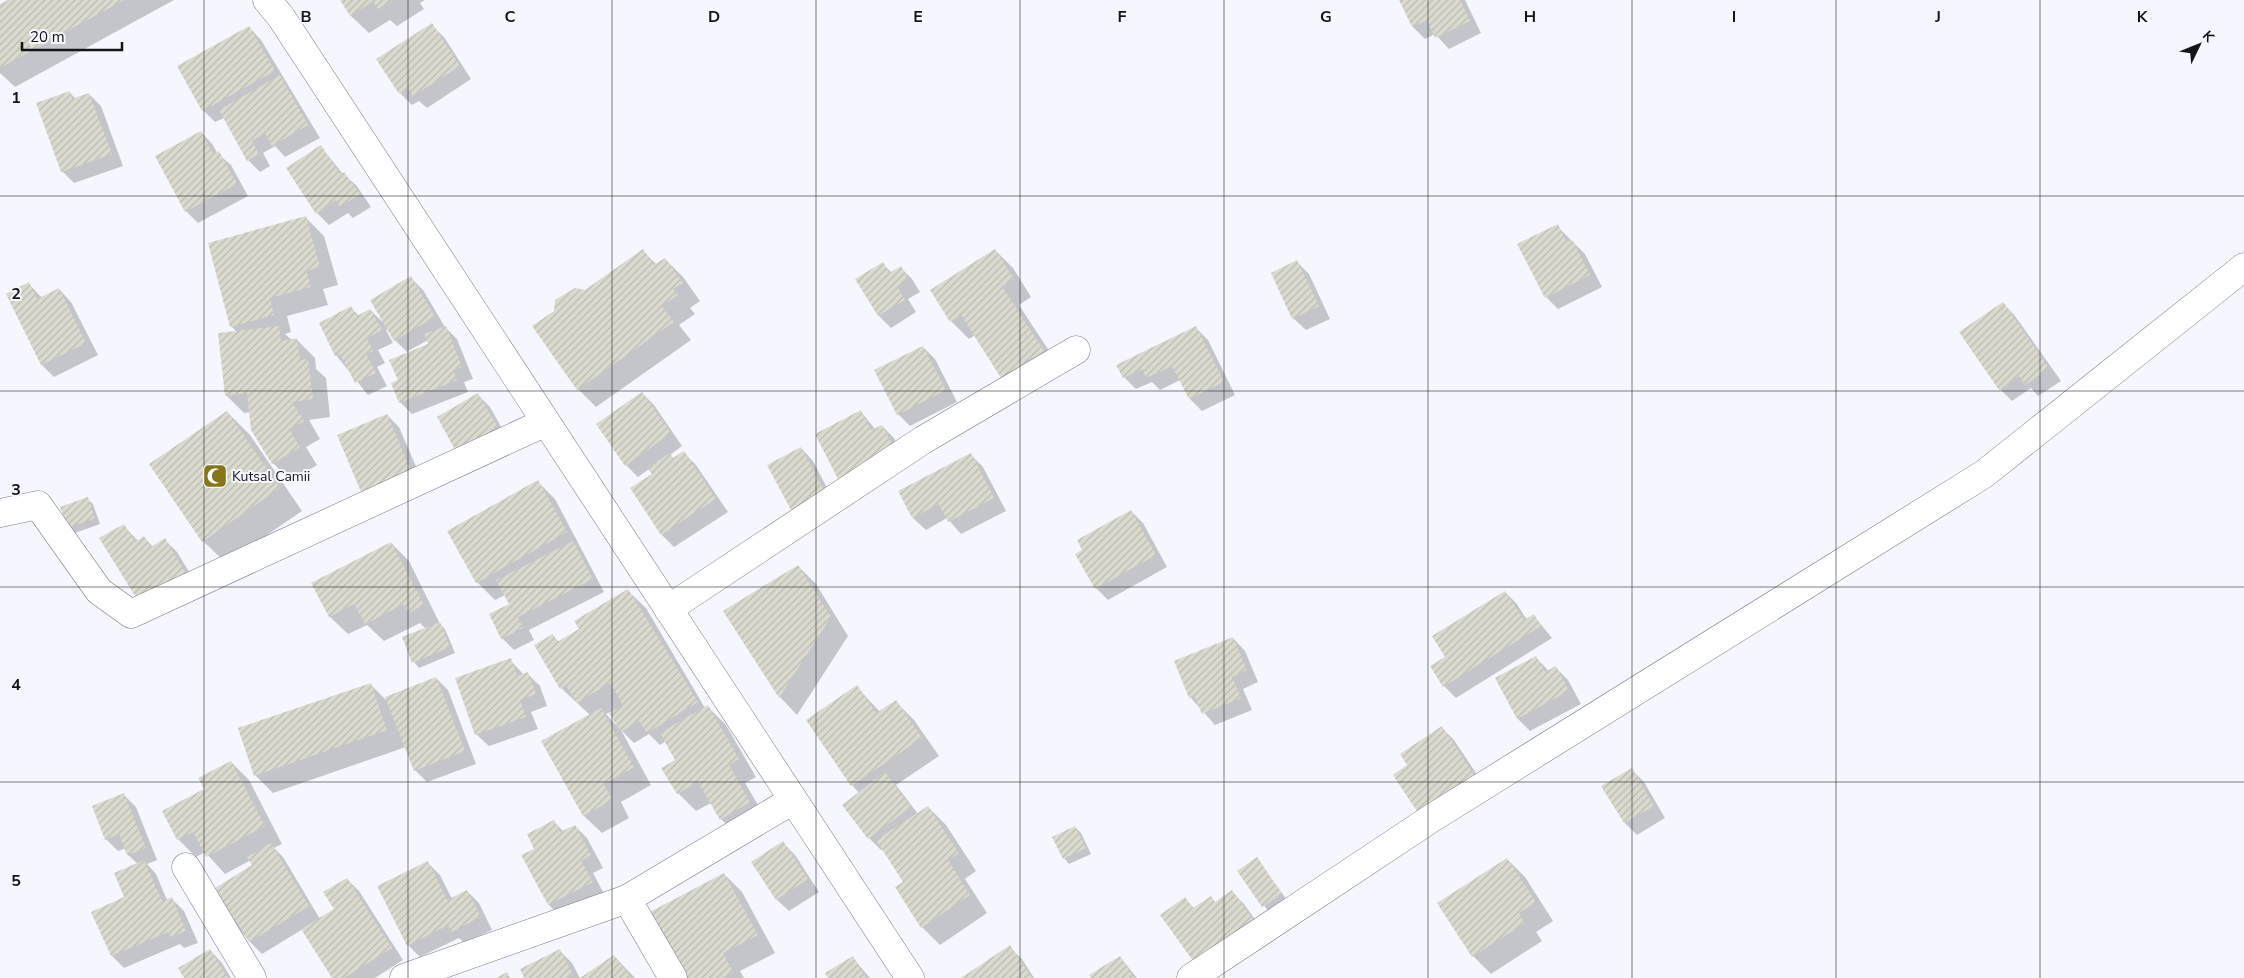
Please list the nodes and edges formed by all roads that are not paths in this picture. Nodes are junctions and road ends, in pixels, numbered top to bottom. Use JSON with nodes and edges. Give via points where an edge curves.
{"nodes":[{"id":1,"x":267,"y":0,"type":"edge"},
{"id":2,"x":2244,"y":267,"type":"edge"},
{"id":3,"x":1076,"y":350,"type":"dead end"},
{"id":4,"x":546,"y":422,"type":"junction"},
{"id":5,"x":0,"y":513,"type":"edge"},
{"id":6,"x":668,"y":609,"type":"junction"},
{"id":7,"x":793,"y":800,"type":"junction"},
{"id":8,"x":186,"y":868,"type":"dead end"},
{"id":9,"x":626,"y":900,"type":"junction"},
{"id":10,"x":252,"y":978,"type":"edge"},
{"id":11,"x":404,"y":978,"type":"edge"},
{"id":12,"x":673,"y":978,"type":"edge"},
{"id":13,"x":910,"y":978,"type":"edge"},
{"id":14,"x":1191,"y":978,"type":"edge"}],
"edges":[{"from":1,"to":4,"type":"street"},
{"from":2,"to":14,"type":"street","via":[[1984,474],[1432,818]]},
{"from":3,"to":6,"type":"street","via":[[923,440]]},
{"from":4,"to":5,"type":"street","via":[[131,614],[99,591],[38,505]]},
{"from":4,"to":6,"type":"street"},
{"from":6,"to":7,"type":"street"},
{"from":7,"to":9,"type":"street"},
{"from":7,"to":13,"type":"street"},
{"from":8,"to":10,"type":"street"},
{"from":9,"to":11,"type":"street"},
{"from":9,"to":12,"type":"street"}]}
